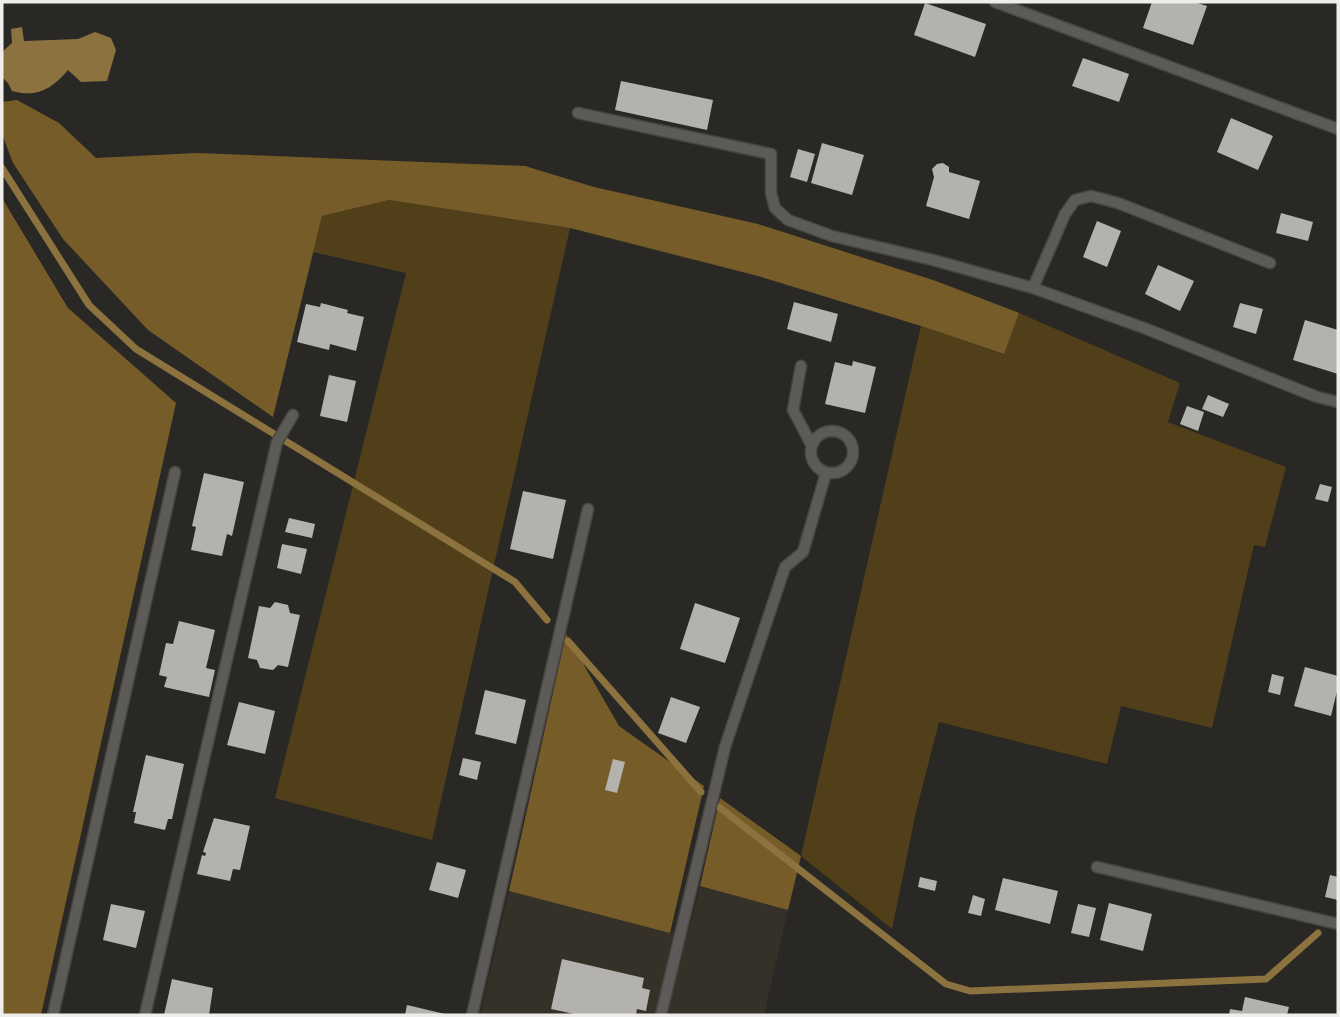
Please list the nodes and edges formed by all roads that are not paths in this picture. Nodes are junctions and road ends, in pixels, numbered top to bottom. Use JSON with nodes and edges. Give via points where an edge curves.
{"nodes":[{"id":1,"x":995,"y":2,"type":"edge"},
{"id":2,"x":578,"y":113,"type":"dead end"},
{"id":3,"x":1338,"y":128,"type":"edge"},
{"id":4,"x":1270,"y":263,"type":"dead end"},
{"id":5,"x":1033,"y":288,"type":"junction"},
{"id":6,"x":802,"y":366,"type":"dead end"},
{"id":7,"x":1338,"y":402,"type":"edge"},
{"id":8,"x":293,"y":415,"type":"dead end"},
{"id":9,"x":812,"y":446,"type":"junction"},
{"id":10,"x":175,"y":472,"type":"dead end"},
{"id":11,"x":826,"y":473,"type":"junction"},
{"id":12,"x":588,"y":509,"type":"dead end"},
{"id":13,"x":1097,"y":867,"type":"dead end"},
{"id":14,"x":1338,"y":924,"type":"edge"},
{"id":15,"x":53,"y":1015,"type":"edge"},
{"id":16,"x":145,"y":1015,"type":"edge"},
{"id":17,"x":471,"y":1015,"type":"edge"},
{"id":18,"x":661,"y":1015,"type":"edge"}],
"edges":[{"from":1,"to":3,"type":"lane"},
{"from":2,"to":5,"type":"lane","via":[[771,154],[771,193],[775,208],[788,220],[832,236]]},
{"from":4,"to":5,"type":"lane","via":[[1091,196],[1075,200],[1065,214]]},
{"from":5,"to":7,"type":"lane"},
{"from":6,"to":9,"type":"lane","via":[[793,410]]},
{"from":8,"to":16,"type":"lane","via":[[277,442]]},
{"from":9,"to":11,"type":"lane","via":[[814,463]]},
{"from":9,"to":11,"type":"lane","via":[[830,431],[851,442],[849,465],[843,471]]},
{"from":10,"to":15,"type":"lane"},
{"from":11,"to":18,"type":"lane","via":[[803,552],[785,567],[725,747]]},
{"from":12,"to":17,"type":"lane"},
{"from":13,"to":14,"type":"lane"}]}
